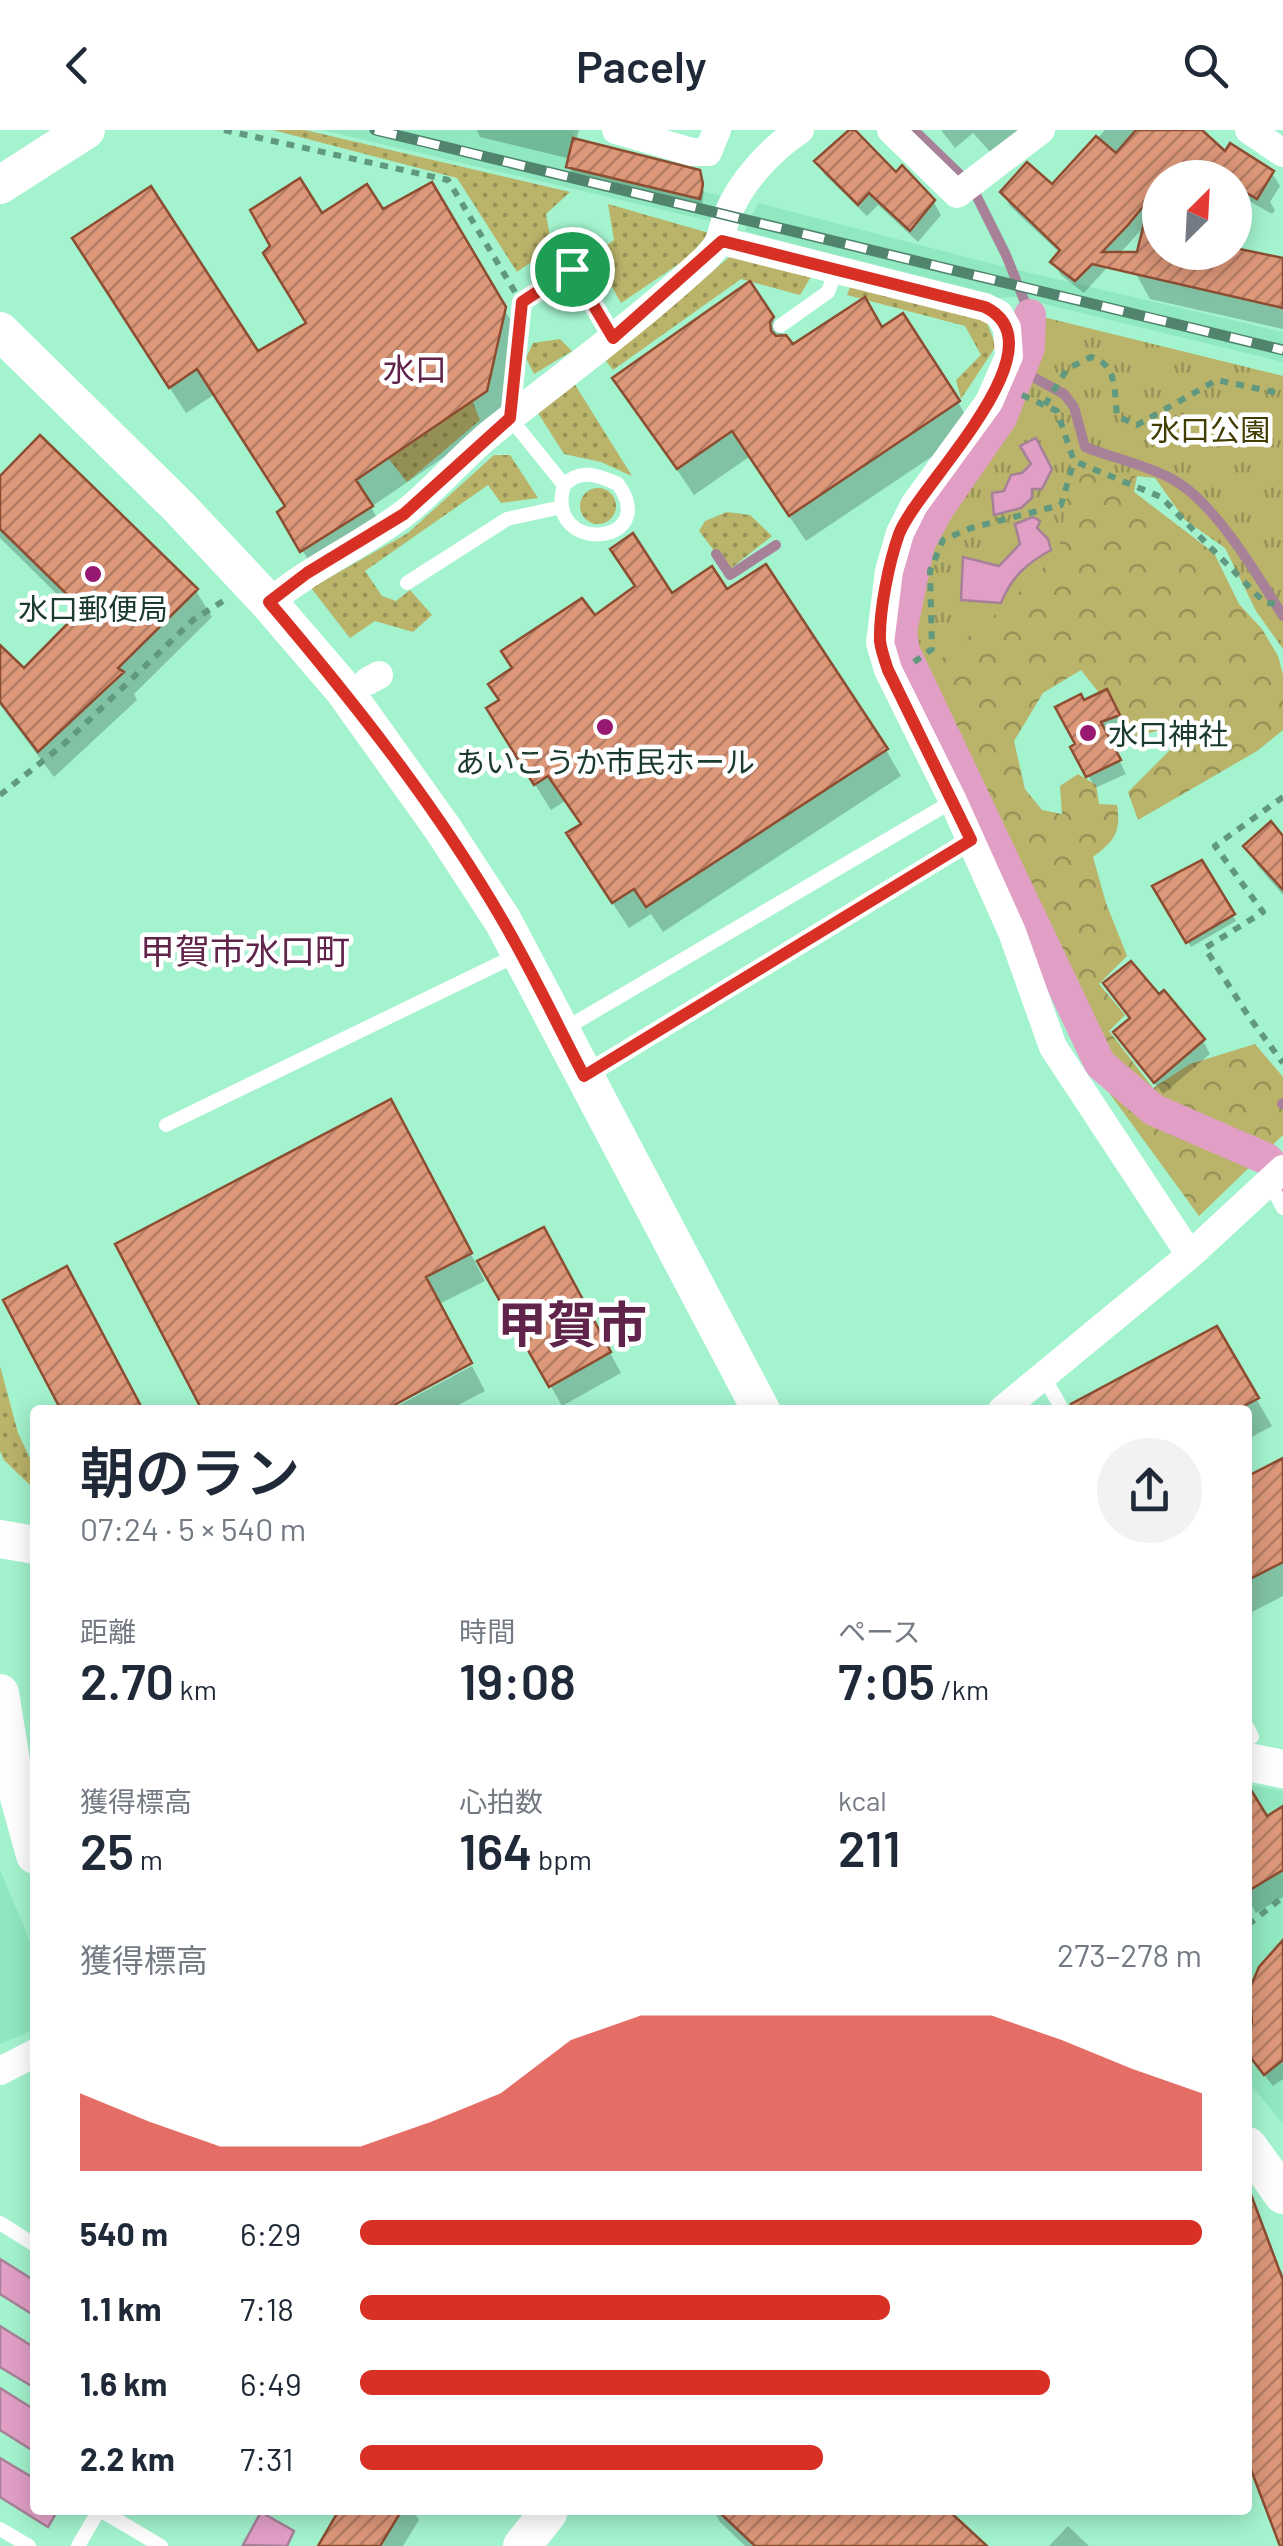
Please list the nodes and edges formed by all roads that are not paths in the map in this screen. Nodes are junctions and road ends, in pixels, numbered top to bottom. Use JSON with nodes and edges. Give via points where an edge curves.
{"nodes":[{"id":1,"x":86,"y":130,"type":"edge"},
{"id":2,"x":616,"y":130,"type":"edge"},
{"id":3,"x":716,"y":130,"type":"edge"},
{"id":4,"x":800,"y":130,"type":"edge"},
{"id":5,"x":891,"y":130,"type":"edge"},
{"id":6,"x":1039,"y":131,"type":"edge"},
{"id":7,"x":1257,"y":133,"type":"edge"},
{"id":8,"x":1283,"y":153,"type":"edge"},
{"id":9,"x":0,"y":185,"type":"edge"},
{"id":10,"x":722,"y":241,"type":"junction"},
{"id":11,"x":836,"y":270,"type":"junction"},
{"id":12,"x":780,"y":326,"type":"dead end"},
{"id":13,"x":0,"y":331,"type":"edge"},
{"id":14,"x":510,"y":418,"type":"junction"},
{"id":15,"x":564,"y":485,"type":"junction"},
{"id":16,"x":562,"y":507,"type":"junction"},
{"id":17,"x":407,"y":583,"type":"dead end"},
{"id":18,"x":259,"y":592,"type":"junction"},
{"id":19,"x":953,"y":801,"type":"junction"},
{"id":20,"x":971,"y":840,"type":"junction"},
{"id":21,"x":520,"y":954,"type":"junction"},
{"id":22,"x":560,"y":1032,"type":"junction"},
{"id":23,"x":584,"y":1076,"type":"junction"},
{"id":24,"x":166,"y":1125,"type":"dead end"},
{"id":25,"x":1278,"y":1184,"type":"edge"},
{"id":26,"x":1190,"y":1255,"type":"junction"},
{"id":27,"x":1044,"y":1377,"type":"junction"},
{"id":28,"x":757,"y":1405,"type":"edge"},
{"id":29,"x":1008,"y":1405,"type":"edge"},
{"id":30,"x":1060,"y":1405,"type":"edge"},
{"id":31,"x":0,"y":1539,"type":"edge"},
{"id":32,"x":30,"y":1544,"type":"edge"},
{"id":33,"x":0,"y":1693,"type":"edge"},
{"id":34,"x":1252,"y":1744,"type":"edge"},
{"id":35,"x":1283,"y":1769,"type":"edge"},
{"id":36,"x":30,"y":1837,"type":"edge"},
{"id":37,"x":30,"y":2056,"type":"edge"},
{"id":38,"x":0,"y":2071,"type":"edge"},
{"id":39,"x":1252,"y":2152,"type":"edge"},
{"id":40,"x":1283,"y":2195,"type":"edge"},
{"id":41,"x":0,"y":2223,"type":"edge"},
{"id":42,"x":30,"y":2241,"type":"edge"},
{"id":43,"x":96,"y":2515,"type":"edge"},
{"id":44,"x":107,"y":2515,"type":"edge"},
{"id":45,"x":545,"y":2515,"type":"edge"},
{"id":46,"x":0,"y":2530,"type":"edge"},
{"id":47,"x":28,"y":2546,"type":"edge"},
{"id":48,"x":78,"y":2546,"type":"edge"},
{"id":49,"x":160,"y":2546,"type":"edge"},
{"id":50,"x":522,"y":2546,"type":"edge"}],
"edges":[{"from":1,"to":9,"type":"street"},
{"from":2,"to":3,"type":"street","via":[[692,152],[708,152]]},
{"from":4,"to":10,"type":"street","via":[[756,171],[727,216]]},
{"from":5,"to":6,"type":"street","via":[[957,194]]},
{"from":7,"to":8,"type":"street"},
{"from":10,"to":11,"type":"street"},
{"from":10,"to":14,"type":"street","via":[[580,371]]},
{"from":11,"to":12,"type":"lane","via":[[828,292]]},
{"from":11,"to":19,"type":"street","via":[[985,307],[1007,328],[1009,356],[990,402],[900,533],[882,623],[888,670]]},
{"from":13,"to":18,"type":"street"},
{"from":14,"to":15,"type":"lane"},
{"from":14,"to":18,"type":"street","via":[[404,514],[307,573]]},
{"from":15,"to":16,"type":"lane"},
{"from":15,"to":16,"type":"lane","via":[[586,474],[607,479],[625,494],[628,514],[615,530],[597,536],[575,528]]},
{"from":16,"to":17,"type":"lane","via":[[507,518]]},
{"from":18,"to":21,"type":"street","via":[[388,751]]},
{"from":19,"to":20,"type":"street"},
{"from":19,"to":22,"type":"lane"},
{"from":20,"to":23,"type":"lane"},
{"from":20,"to":26,"type":"street","via":[[1052,1047]]},
{"from":21,"to":22,"type":"street"},
{"from":21,"to":24,"type":"lane"},
{"from":22,"to":23,"type":"street"},
{"from":23,"to":28,"type":"street"},
{"from":25,"to":26,"type":"street"},
{"from":26,"to":27,"type":"street"},
{"from":27,"to":29,"type":"street"},
{"from":27,"to":30,"type":"lane"},
{"from":31,"to":32,"type":"street"},
{"from":33,"to":36,"type":"street"},
{"from":34,"to":35,"type":"street"},
{"from":37,"to":38,"type":"street"},
{"from":39,"to":40,"type":"street"},
{"from":41,"to":42,"type":"lane"},
{"from":43,"to":48,"type":"lane"},
{"from":44,"to":49,"type":"lane"},
{"from":45,"to":50,"type":"street"},
{"from":46,"to":47,"type":"lane"}]}
